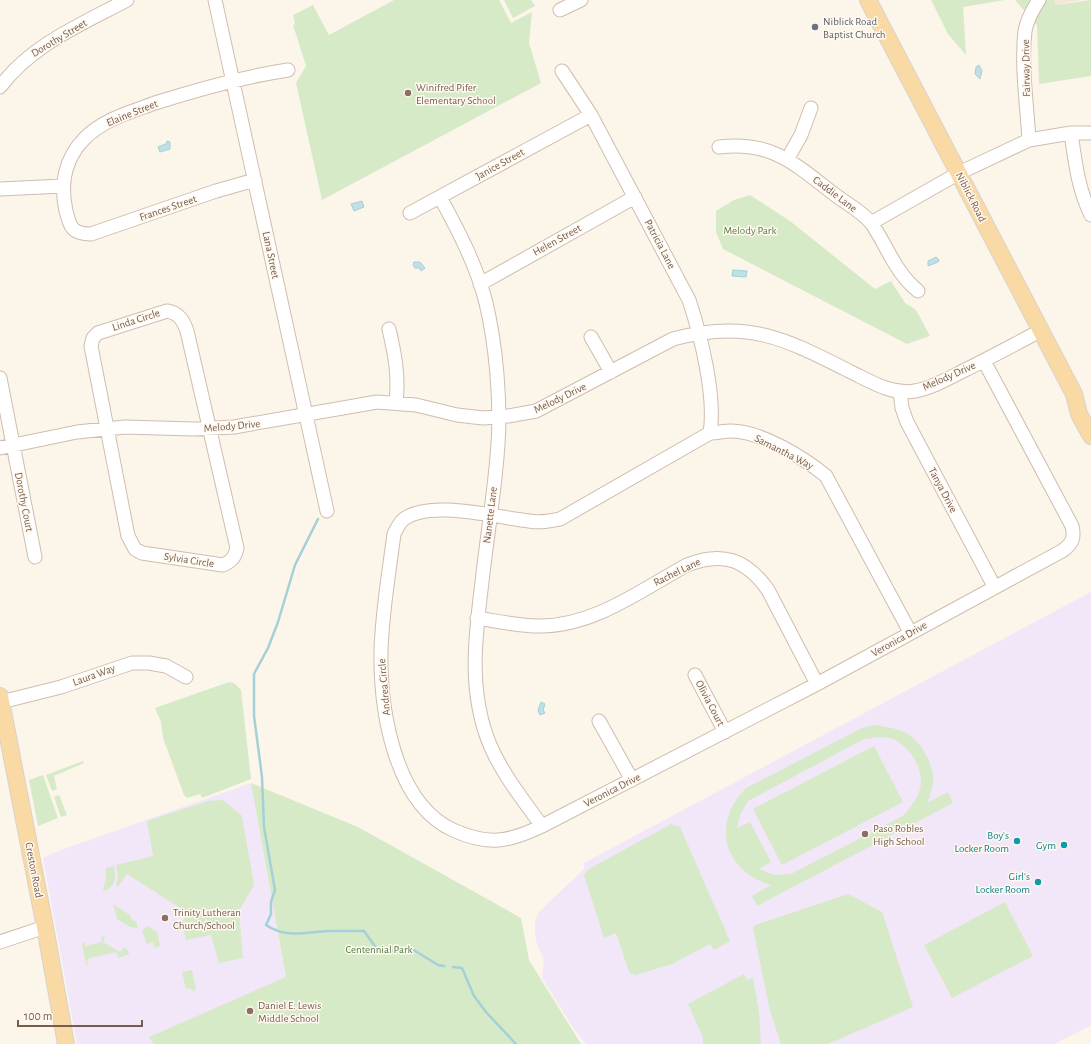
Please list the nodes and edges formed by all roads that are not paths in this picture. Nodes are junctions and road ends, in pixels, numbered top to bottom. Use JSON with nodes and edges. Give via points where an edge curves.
{"nodes":[{"id":1,"x":127,"y":0,"type":"edge"},
{"id":2,"x":215,"y":0,"type":"edge"},
{"id":3,"x":581,"y":0,"type":"edge"},
{"id":4,"x":868,"y":0,"type":"edge"},
{"id":5,"x":1039,"y":0,"type":"edge"},
{"id":6,"x":560,"y":10,"type":"dead end"},
{"id":7,"x":288,"y":70,"type":"dead end"},
{"id":8,"x":562,"y":71,"type":"dead end"},
{"id":9,"x":233,"y":80,"type":"junction"},
{"id":10,"x":0,"y":87,"type":"edge"},
{"id":11,"x":810,"y":108,"type":"dead end"},
{"id":12,"x":591,"y":115,"type":"junction"},
{"id":13,"x":1071,"y":133,"type":"junction"},
{"id":14,"x":1091,"y":133,"type":"edge"},
{"id":15,"x":1029,"y":140,"type":"junction"},
{"id":16,"x":719,"y":147,"type":"dead end"},
{"id":17,"x":788,"y":158,"type":"junction"},
{"id":18,"x":959,"y":173,"type":"junction"},
{"id":19,"x":255,"y":180,"type":"junction"},
{"id":20,"x":62,"y":186,"type":"junction"},
{"id":21,"x":0,"y":189,"type":"edge"},
{"id":22,"x":440,"y":197,"type":"junction"},
{"id":23,"x":635,"y":197,"type":"junction"},
{"id":24,"x":410,"y":213,"type":"dead end"},
{"id":25,"x":1091,"y":215,"type":"edge"},
{"id":26,"x":871,"y":223,"type":"junction"},
{"id":27,"x":81,"y":234,"type":"joint"},
{"id":28,"x":480,"y":284,"type":"junction"},
{"id":29,"x":918,"y":291,"type":"dead end"},
{"id":30,"x":389,"y":329,"type":"dead end"},
{"id":31,"x":1040,"y":331,"type":"junction"},
{"id":32,"x":698,"y":332,"type":"junction"},
{"id":33,"x":592,"y":337,"type":"dead end"},
{"id":34,"x":984,"y":361,"type":"junction"},
{"id":35,"x":611,"y":372,"type":"junction"},
{"id":36,"x":0,"y":378,"type":"edge"},
{"id":37,"x":900,"y":391,"type":"junction"},
{"id":38,"x":1074,"y":394,"type":"junction"},
{"id":39,"x":396,"y":402,"type":"junction"},
{"id":40,"x":307,"y":415,"type":"junction"},
{"id":41,"x":1091,"y":415,"type":"edge"},
{"id":42,"x":498,"y":417,"type":"junction"},
{"id":43,"x":107,"y":429,"type":"junction"},
{"id":44,"x":211,"y":429,"type":"junction"},
{"id":45,"x":710,"y":433,"type":"junction"},
{"id":46,"x":1091,"y":436,"type":"edge"},
{"id":47,"x":13,"y":446,"type":"junction"},
{"id":48,"x":0,"y":448,"type":"edge"},
{"id":49,"x":327,"y":511,"type":"dead end"},
{"id":50,"x":490,"y":515,"type":"junction"},
{"id":51,"x":35,"y":558,"type":"dead end"},
{"id":52,"x":994,"y":586,"type":"junction"},
{"id":53,"x":477,"y":618,"type":"junction"},
{"id":54,"x":910,"y":632,"type":"junction"},
{"id":55,"x":694,"y":675,"type":"dead end"},
{"id":56,"x":186,"y":677,"type":"dead end"},
{"id":57,"x":817,"y":684,"type":"junction"},
{"id":58,"x":1,"y":699,"type":"edge"},
{"id":59,"x":599,"y":721,"type":"dead end"},
{"id":60,"x":725,"y":732,"type":"junction"},
{"id":61,"x":632,"y":780,"type":"junction"},
{"id":62,"x":542,"y":826,"type":"junction"},
{"id":63,"x":45,"y":927,"type":"junction"},
{"id":64,"x":0,"y":942,"type":"edge"},
{"id":65,"x":66,"y":1044,"type":"edge"}],
"edges":[{"from":1,"to":10,"type":"street","name":"Dorothy Street","via":[[42,47],[22,62]]},
{"from":2,"to":9,"type":"street","name":"Lana Street"},
{"from":3,"to":6,"type":"street"},
{"from":4,"to":18,"type":"main road","name":"Niblick Road"},
{"from":5,"to":15,"type":"street","name":"Fairway Drive","via":[[1029,19],[1025,42]]},
{"from":7,"to":9,"type":"street","name":"Elaine Street"},
{"from":8,"to":12,"type":"street","name":"Patricia Lane"},
{"from":9,"to":19,"type":"street","name":"Lana Street"},
{"from":9,"to":20,"type":"street","name":"Elaine Street","via":[[124,114],[95,129],[84,138],[76,150]]},
{"from":11,"to":17,"type":"street","via":[[801,135]]},
{"from":12,"to":22,"type":"street","name":"Janice Street"},
{"from":12,"to":23,"type":"street","name":"Patricia Lane"},
{"from":13,"to":14,"type":"street"},
{"from":13,"to":15,"type":"street"},
{"from":13,"to":25,"type":"street","via":[[1077,177]]},
{"from":15,"to":18,"type":"street"},
{"from":16,"to":17,"type":"street","name":"Caddie Lane","via":[[747,146]]},
{"from":17,"to":26,"type":"street","name":"Caddie Lane"},
{"from":18,"to":26,"type":"street"},
{"from":18,"to":31,"type":"main road","name":"Niblick Road"},
{"from":19,"to":27,"type":"street","name":"Frances Street","via":[[96,232]]},
{"from":19,"to":40,"type":"street","name":"Lana Street"},
{"from":20,"to":21,"type":"street"},
{"from":20,"to":27,"type":"street","name":"Elaine Street","via":[[69,224],[73,230]]},
{"from":22,"to":24,"type":"street","name":"Janice Street"},
{"from":22,"to":28,"type":"street","name":"Nanette Lane","via":[[469,255]]},
{"from":23,"to":28,"type":"street","name":"Helen Street"},
{"from":23,"to":32,"type":"street","name":"Patricia Lane","via":[[689,300]]},
{"from":26,"to":29,"type":"street","name":"Caddie Lane","via":[[898,270]]},
{"from":28,"to":42,"type":"street","name":"Nanette Lane","via":[[494,345]]},
{"from":30,"to":39,"type":"street","via":[[398,366]]},
{"from":31,"to":34,"type":"street","name":"Melody Drive"},
{"from":31,"to":38,"type":"main road","name":"Niblick Road"},
{"from":32,"to":35,"type":"street","name":"Melody Drive","via":[[673,339]]},
{"from":32,"to":37,"type":"street","name":"Melody Drive","via":[[750,331],[779,339],[804,348],[882,387]]},
{"from":32,"to":45,"type":"street","name":"Patricia Lane","via":[[707,373],[711,409]]},
{"from":33,"to":35,"type":"street"},
{"from":34,"to":37,"type":"street","name":"Melody Drive","via":[[941,382],[915,391]]},
{"from":34,"to":52,"type":"street","name":"Veronica Drive","via":[[1074,533],[1069,546]]},
{"from":35,"to":42,"type":"street","name":"Melody Drive","via":[[536,411]]},
{"from":36,"to":47,"type":"street"},
{"from":37,"to":52,"type":"street","name":"Tanya Drive","via":[[907,422]]},
{"from":38,"to":41,"type":"main road","name":"Niblick Road"},
{"from":38,"to":46,"type":"main road","name":"Niblick Road","via":[[1079,414]]},
{"from":39,"to":40,"type":"street","name":"Melody Drive","via":[[357,404]]},
{"from":39,"to":42,"type":"street","name":"Melody Drive","via":[[458,415]]},
{"from":40,"to":44,"type":"street","name":"Melody Drive"},
{"from":40,"to":49,"type":"street","name":"Lana Street"},
{"from":42,"to":50,"type":"street","name":"Nanette Lane","via":[[498,443]]},
{"from":43,"to":44,"type":"street","name":"Melody Drive"},
{"from":43,"to":44,"type":"street","name":"Linda Circle","via":[[91,346],[93,338],[106,329],[167,310],[180,316],[187,331]]},
{"from":43,"to":44,"type":"street","name":"Sylvia Circle","via":[[128,536],[135,549],[142,553],[223,565],[235,556],[237,548]]},
{"from":43,"to":47,"type":"street","name":"Melody Drive","via":[[78,432]]},
{"from":45,"to":50,"type":"street","name":"Samantha Way","via":[[560,519],[538,522]]},
{"from":45,"to":54,"type":"street","name":"Samantha Way","via":[[732,431],[765,439],[812,464],[826,476]]},
{"from":47,"to":48,"type":"street","name":"Melody Drive"},
{"from":47,"to":51,"type":"street","name":"Dorothy Court"},
{"from":50,"to":53,"type":"street","name":"Nanette Lane"},
{"from":50,"to":62,"type":"street","name":"Andrea Circle","via":[[436,510],[412,514],[398,525],[394,534],[382,631],[383,689],[388,721],[394,751],[403,776],[412,794],[435,820],[470,837],[498,840],[517,837]]},
{"from":52,"to":54,"type":"street","name":"Veronica Drive"},
{"from":53,"to":57,"type":"street","name":"Rachel Lane","via":[[538,626],[561,625],[581,620],[599,613],[687,565],[701,559],[717,557],[746,566],[758,576],[768,590]]},
{"from":53,"to":62,"type":"street","name":"Nanette Lane","via":[[474,645],[475,682],[484,728],[500,764]]},
{"from":54,"to":57,"type":"street","name":"Veronica Drive"},
{"from":55,"to":60,"type":"street","name":"Olivia Court"},
{"from":56,"to":58,"type":"street","name":"Laura Way","via":[[166,666],[132,663],[61,687]]},
{"from":57,"to":60,"type":"street","name":"Veronica Drive"},
{"from":58,"to":63,"type":"main road","name":"Creston Road"},
{"from":59,"to":61,"type":"street"},
{"from":60,"to":61,"type":"street","name":"Veronica Drive"},
{"from":61,"to":62,"type":"street","name":"Veronica Drive"},
{"from":63,"to":64,"type":"street"},
{"from":63,"to":65,"type":"main road","name":"Creston Road"}]}
